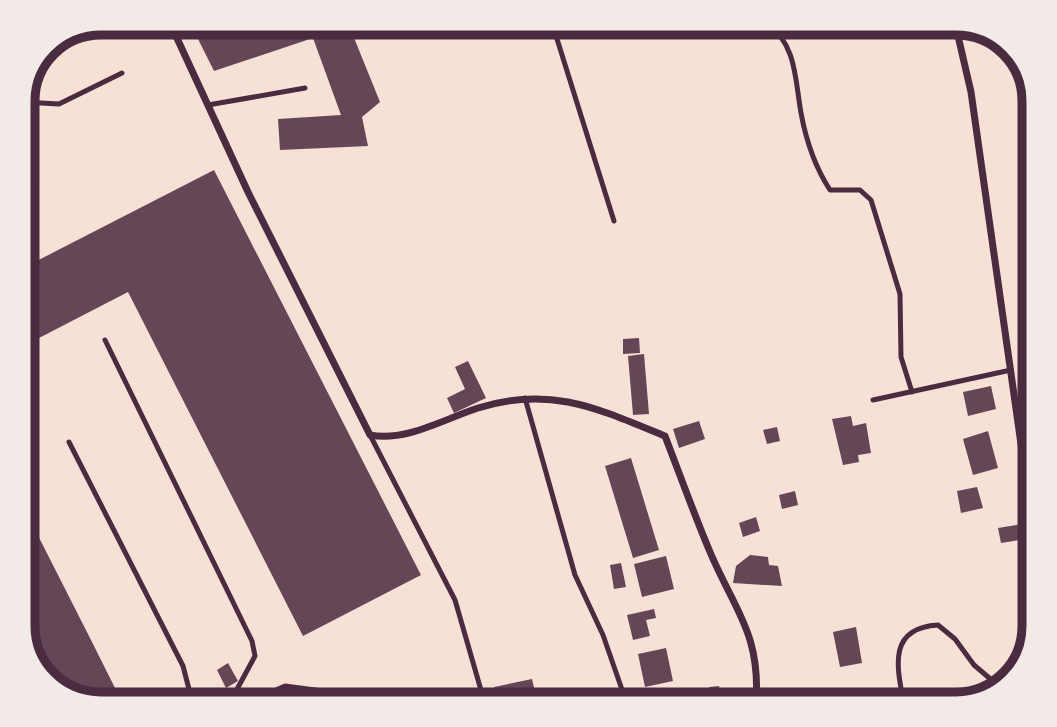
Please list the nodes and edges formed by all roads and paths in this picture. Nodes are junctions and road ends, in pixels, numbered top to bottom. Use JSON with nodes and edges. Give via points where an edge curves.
{"nodes":[{"id":1,"x":175,"y":35,"type":"edge"},
{"id":2,"x":556,"y":35,"type":"edge"},
{"id":3,"x":780,"y":35,"type":"edge"},
{"id":4,"x":959,"y":35,"type":"edge"},
{"id":5,"x":122,"y":73,"type":"dead end"},
{"id":6,"x":305,"y":88,"type":"dead end"},
{"id":7,"x":35,"y":103,"type":"edge"},
{"id":8,"x":208,"y":106,"type":"junction"},
{"id":9,"x":614,"y":221,"type":"dead end"},
{"id":10,"x":105,"y":340,"type":"dead end"},
{"id":11,"x":1011,"y":370,"type":"junction"},
{"id":12,"x":912,"y":392,"type":"junction"},
{"id":13,"x":525,"y":398,"type":"junction"},
{"id":14,"x":873,"y":400,"type":"dead end"},
{"id":15,"x":370,"y":435,"type":"junction"},
{"id":16,"x":69,"y":442,"type":"dead end"},
{"id":17,"x":1022,"y":451,"type":"edge"},
{"id":18,"x":992,"y":681,"type":"edge"},
{"id":19,"x":190,"y":692,"type":"edge"},
{"id":20,"x":236,"y":692,"type":"edge"},
{"id":21,"x":270,"y":692,"type":"edge"},
{"id":22,"x":334,"y":692,"type":"edge"},
{"id":23,"x":482,"y":692,"type":"edge"},
{"id":24,"x":623,"y":692,"type":"edge"},
{"id":25,"x":756,"y":692,"type":"edge"},
{"id":26,"x":902,"y":692,"type":"edge"}],
"edges":[{"from":1,"to":8,"type":"street"},
{"from":2,"to":9,"type":"lane"},
{"from":3,"to":12,"type":"lane","via":[[790,51],[817,170],[831,190],[860,191],[871,201],[900,294],[901,357]]},
{"from":4,"to":11,"type":"street"},
{"from":5,"to":7,"type":"lane","via":[[58,104]]},
{"from":6,"to":8,"type":"lane"},
{"from":8,"to":15,"type":"street"},
{"from":10,"to":20,"type":"lane","via":[[252,641],[255,656]]},
{"from":11,"to":12,"type":"lane"},
{"from":11,"to":17,"type":"street"},
{"from":12,"to":14,"type":"lane"},
{"from":13,"to":15,"type":"street","via":[[481,407],[401,435]]},
{"from":13,"to":24,"type":"lane","via":[[575,575]]},
{"from":13,"to":25,"type":"street","via":[[569,400],[665,436],[711,554],[754,646]]},
{"from":15,"to":23,"type":"lane","via":[[455,600]]},
{"from":16,"to":19,"type":"lane","via":[[183,666]]},
{"from":18,"to":26,"type":"lane","via":[[938,625],[920,626],[906,636],[896,664]]},
{"from":21,"to":22,"type":"lane","via":[[285,685]]}]}
